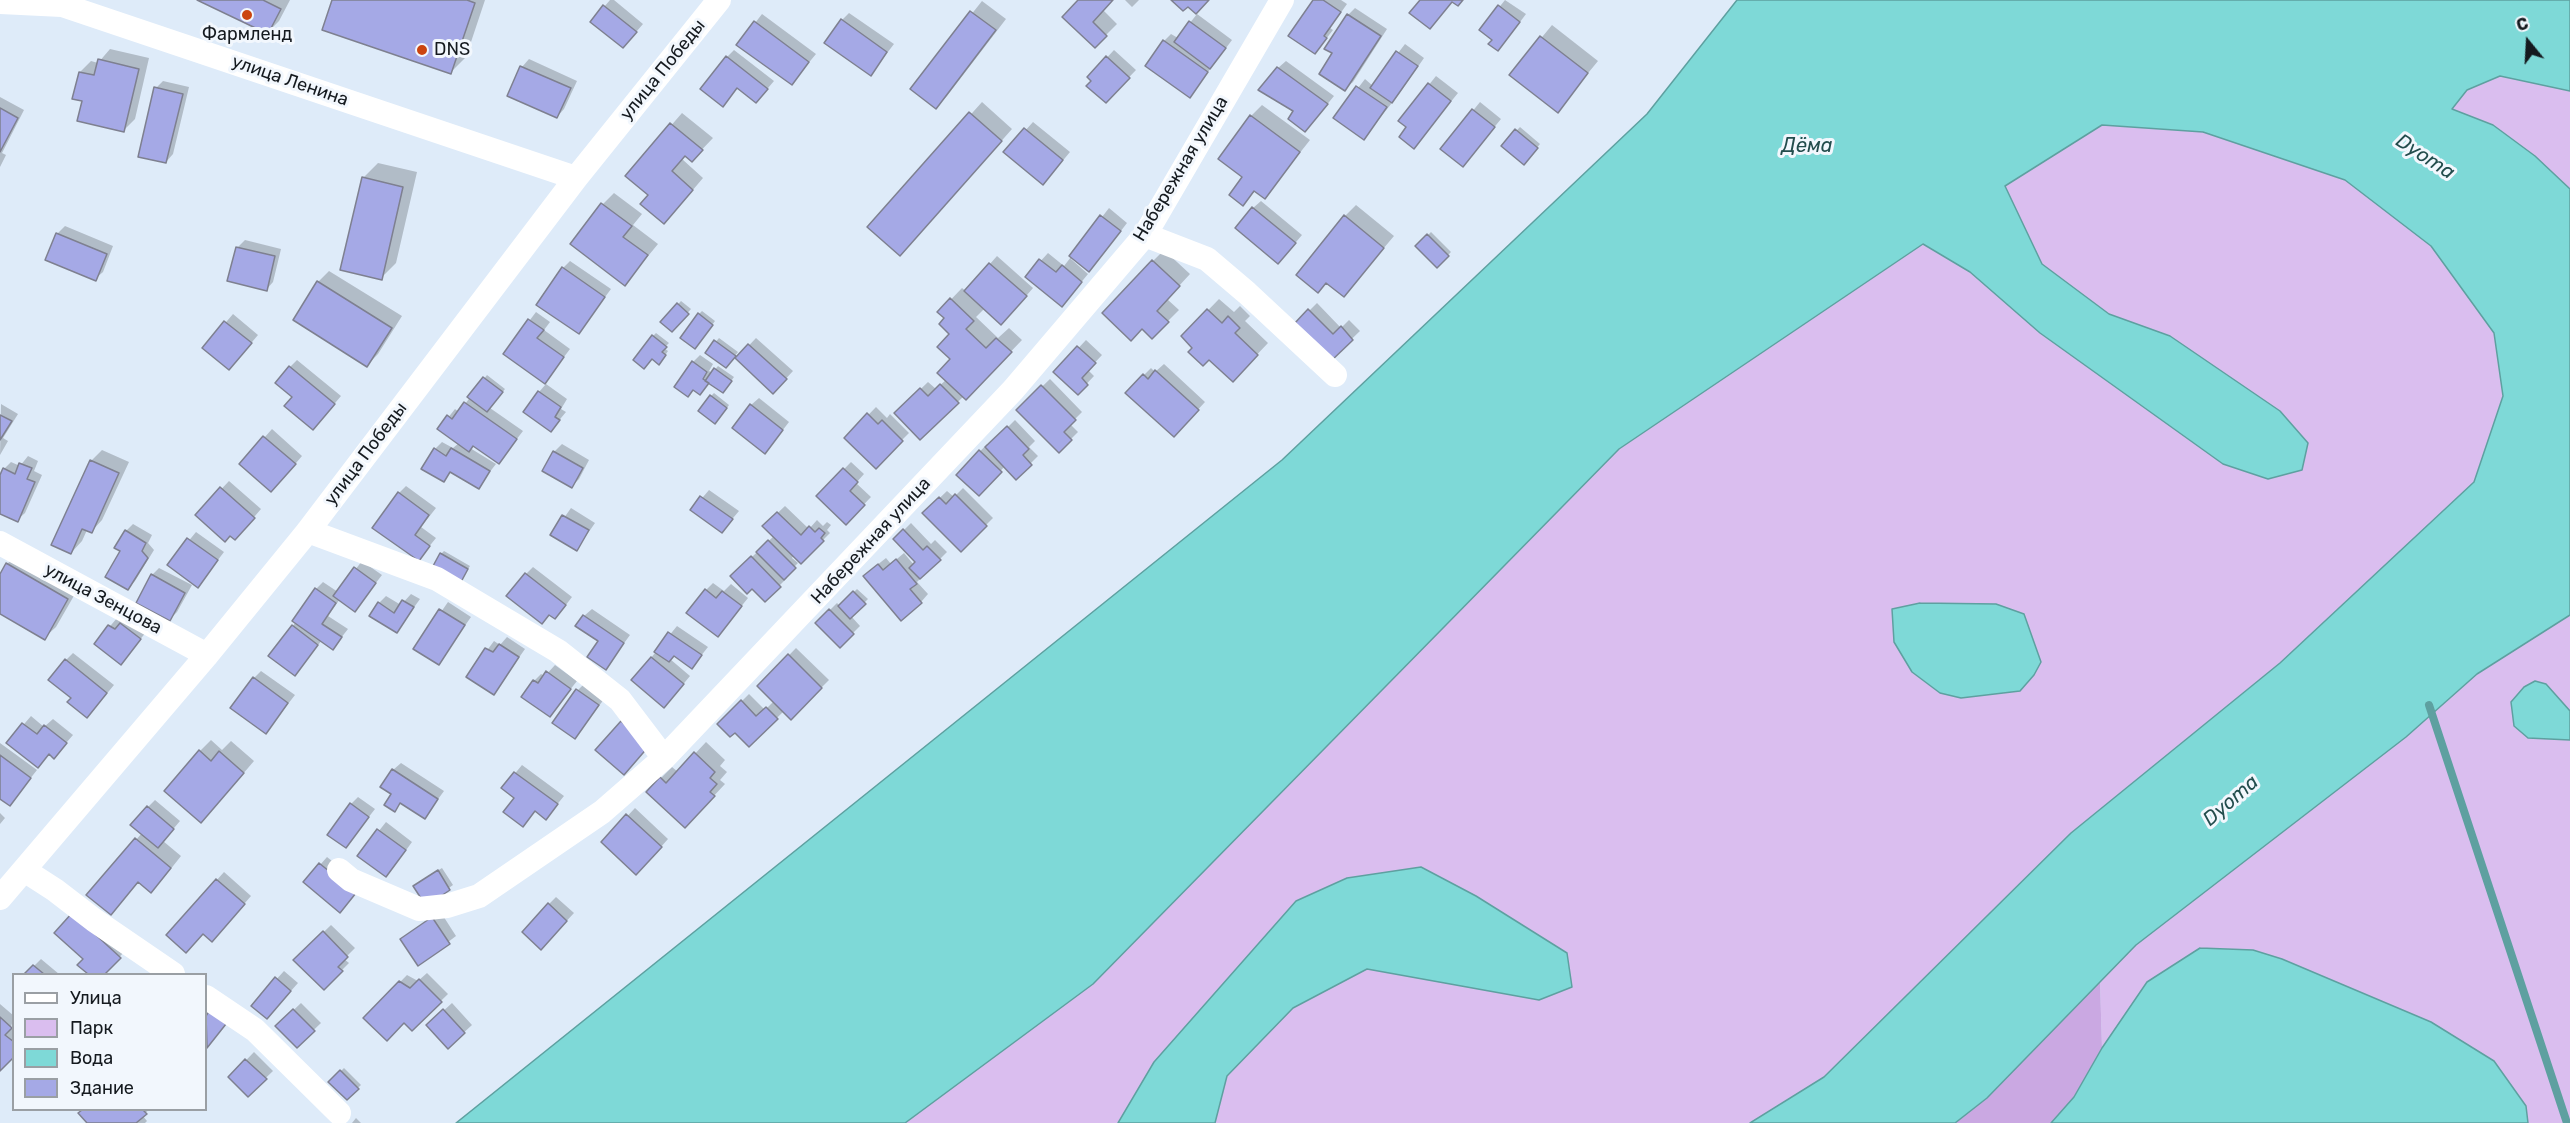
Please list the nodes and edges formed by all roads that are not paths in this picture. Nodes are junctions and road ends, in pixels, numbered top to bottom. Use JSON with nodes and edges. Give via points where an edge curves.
{"nodes":[{"id":1,"x":719,"y":0,"type":"edge"},
{"id":2,"x":0,"y":2,"type":"edge"},
{"id":3,"x":1276,"y":2,"type":"edge"},
{"id":4,"x":576,"y":178,"type":"junction"},
{"id":5,"x":1145,"y":235,"type":"junction"},
{"id":6,"x":1335,"y":375,"type":"dead end"},
{"id":7,"x":308,"y":531,"type":"junction"},
{"id":8,"x":0,"y":543,"type":"edge"},
{"id":9,"x":207,"y":655,"type":"junction"},
{"id":10,"x":664,"y":758,"type":"junction"},
{"id":11,"x":24,"y":870,"type":"junction"},
{"id":12,"x":339,"y":870,"type":"dead end"},
{"id":13,"x":0,"y":898,"type":"edge"},
{"id":14,"x":170,"y":973,"type":"edge"},
{"id":15,"x":207,"y":998,"type":"edge"},
{"id":16,"x":339,"y":1113,"type":"dead end"}],
"edges":[{"from":1,"to":4,"type":"street","name":"улица Победы"},
{"from":2,"to":4,"type":"street","name":"улица Ленина","via":[[62,5]]},
{"from":3,"to":5,"type":"street","name":"Набережная улица"},
{"from":4,"to":7,"type":"street","name":"улица Победы"},
{"from":5,"to":6,"type":"street","via":[[1207,260]]},
{"from":5,"to":10,"type":"street","name":"Набережная улица","via":[[1013,390]]},
{"from":7,"to":9,"type":"street","name":"улица Победы"},
{"from":7,"to":10,"type":"street","via":[[437,579],[558,651],[620,700]]},
{"from":8,"to":9,"type":"street","name":"улица Зенцова"},
{"from":9,"to":11,"type":"street","name":"улица Победы"},
{"from":10,"to":12,"type":"street","name":"Набережная улица","via":[[602,812],[479,896],[447,906],[418,909],[351,880]]},
{"from":11,"to":13,"type":"street","name":"улица Победы"},
{"from":11,"to":14,"type":"street"},
{"from":15,"to":16,"type":"street","via":[[255,1030]]}]}
